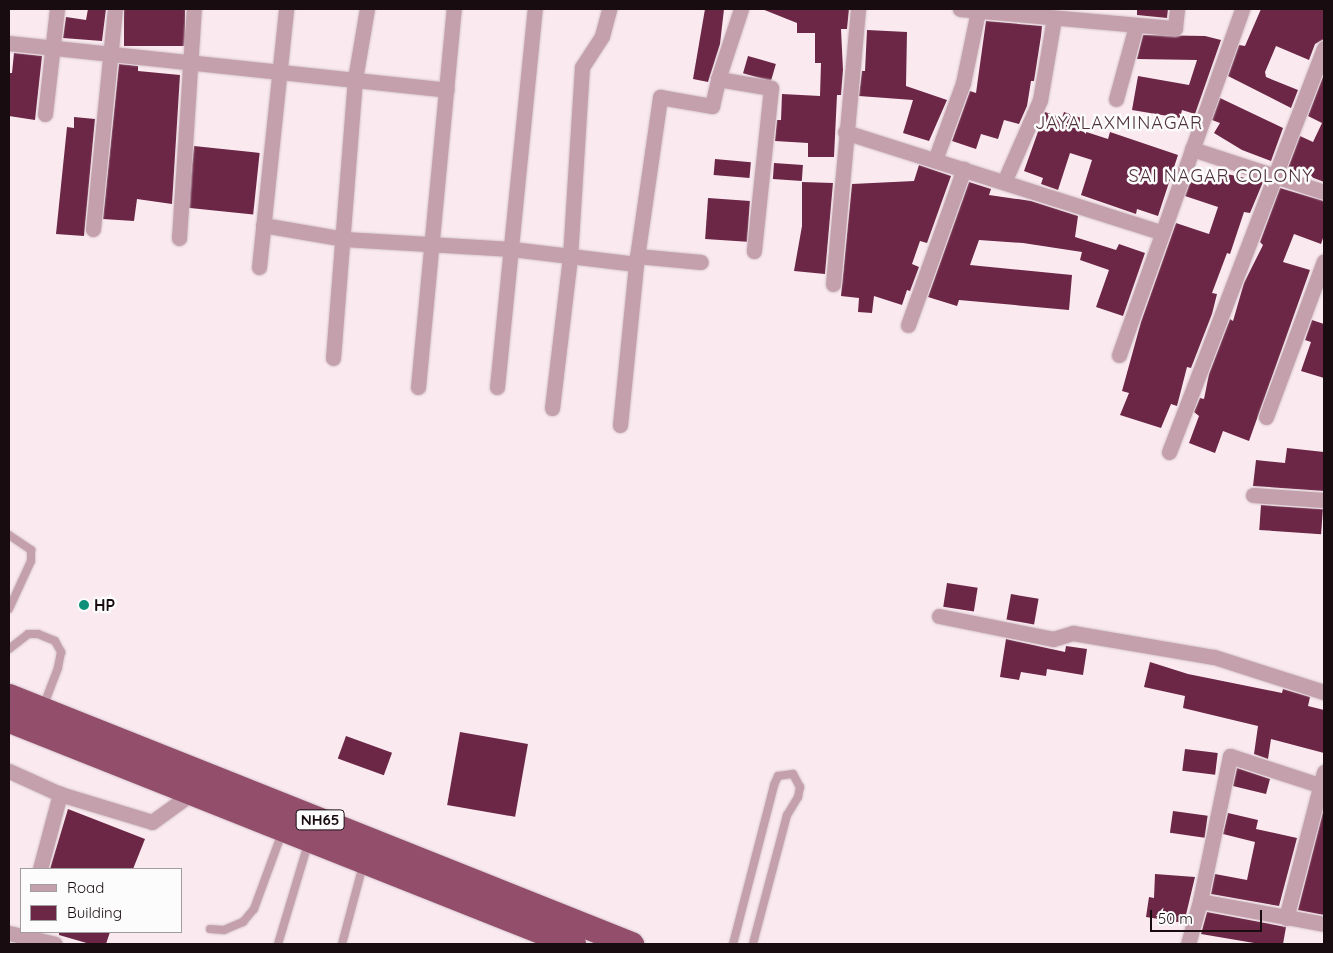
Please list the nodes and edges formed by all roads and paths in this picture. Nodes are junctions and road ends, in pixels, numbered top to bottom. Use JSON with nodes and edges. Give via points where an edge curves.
{"nodes":[{"id":1,"x":57,"y":9,"type":"edge"},
{"id":2,"x":115,"y":9,"type":"edge"},
{"id":3,"x":194,"y":9,"type":"edge"},
{"id":4,"x":286,"y":9,"type":"edge"},
{"id":5,"x":367,"y":9,"type":"edge"},
{"id":6,"x":454,"y":9,"type":"edge"},
{"id":7,"x":535,"y":9,"type":"edge"},
{"id":8,"x":609,"y":9,"type":"edge"},
{"id":9,"x":741,"y":9,"type":"edge"},
{"id":10,"x":858,"y":9,"type":"edge"},
{"id":11,"x":960,"y":9,"type":"edge"},
{"id":12,"x":1177,"y":9,"type":"edge"},
{"id":13,"x":1242,"y":9,"type":"edge"},
{"id":14,"x":978,"y":10,"type":"junction"},
{"id":15,"x":1054,"y":18,"type":"junction"},
{"id":16,"x":1136,"y":26,"type":"junction"},
{"id":17,"x":9,"y":43,"type":"edge"},
{"id":18,"x":54,"y":47,"type":"junction"},
{"id":19,"x":1324,"y":48,"type":"edge"},
{"id":20,"x":112,"y":53,"type":"junction"},
{"id":21,"x":191,"y":61,"type":"junction"},
{"id":22,"x":279,"y":70,"type":"junction"},
{"id":23,"x":355,"y":79,"type":"junction"},
{"id":24,"x":718,"y":79,"type":"junction"},
{"id":25,"x":446,"y":90,"type":"junction"},
{"id":26,"x":1116,"y":99,"type":"dead end"},
{"id":27,"x":46,"y":114,"type":"dead end"},
{"id":28,"x":846,"y":132,"type":"junction"},
{"id":29,"x":1192,"y":149,"type":"junction"},
{"id":30,"x":935,"y":160,"type":"junction"},
{"id":31,"x":964,"y":169,"type":"junction"},
{"id":32,"x":1275,"y":176,"type":"junction"},
{"id":33,"x":1004,"y":182,"type":"junction"},
{"id":34,"x":1324,"y":192,"type":"edge"},
{"id":35,"x":263,"y":225,"type":"junction"},
{"id":36,"x":93,"y":229,"type":"dead end"},
{"id":37,"x":1161,"y":232,"type":"junction"},
{"id":38,"x":180,"y":238,"type":"dead end"},
{"id":39,"x":344,"y":239,"type":"junction"},
{"id":40,"x":431,"y":245,"type":"junction"},
{"id":41,"x":512,"y":249,"type":"junction"},
{"id":42,"x":754,"y":251,"type":"dead end"},
{"id":43,"x":570,"y":257,"type":"junction"},
{"id":44,"x":636,"y":260,"type":"junction"},
{"id":45,"x":701,"y":262,"type":"dead end"},
{"id":46,"x":1324,"y":262,"type":"edge"},
{"id":47,"x":259,"y":267,"type":"dead end"},
{"id":48,"x":833,"y":284,"type":"dead end"},
{"id":49,"x":908,"y":325,"type":"dead end"},
{"id":50,"x":1119,"y":355,"type":"dead end"},
{"id":51,"x":333,"y":358,"type":"dead end"},
{"id":52,"x":418,"y":387,"type":"dead end"},
{"id":53,"x":497,"y":387,"type":"dead end"},
{"id":54,"x":552,"y":408,"type":"dead end"},
{"id":55,"x":1266,"y":417,"type":"dead end"},
{"id":56,"x":620,"y":424,"type":"dead end"},
{"id":57,"x":1169,"y":452,"type":"dead end"},
{"id":58,"x":1253,"y":495,"type":"dead end"},
{"id":59,"x":1324,"y":500,"type":"edge"},
{"id":60,"x":9,"y":535,"type":"edge"},
{"id":61,"x":9,"y":609,"type":"edge"},
{"id":62,"x":939,"y":616,"type":"dead end"},
{"id":63,"x":9,"y":648,"type":"edge"},
{"id":64,"x":1324,"y":692,"type":"edge"},
{"id":65,"x":9,"y":696,"type":"edge"},
{"id":66,"x":42,"y":709,"type":"junction"},
{"id":67,"x":9,"y":720,"type":"edge"},
{"id":68,"x":9,"y":771,"type":"edge"},
{"id":69,"x":1322,"y":778,"type":"edge"},
{"id":70,"x":192,"y":793,"type":"junction"},
{"id":71,"x":60,"y":794,"type":"junction"},
{"id":72,"x":283,"y":829,"type":"junction"},
{"id":73,"x":309,"y":839,"type":"junction"},
{"id":74,"x":364,"y":861,"type":"junction"},
{"id":75,"x":40,"y":868,"type":"edge"},
{"id":76,"x":1200,"y":901,"type":"junction"},
{"id":77,"x":1286,"y":918,"type":"junction"},
{"id":78,"x":1324,"y":924,"type":"edge"},
{"id":79,"x":210,"y":929,"type":"dead end"},
{"id":80,"x":18,"y":936,"type":"edge"},
{"id":81,"x":55,"y":944,"type":"edge"},
{"id":82,"x":278,"y":944,"type":"edge"},
{"id":83,"x":342,"y":944,"type":"edge"},
{"id":84,"x":573,"y":944,"type":"edge"},
{"id":85,"x":631,"y":944,"type":"edge"},
{"id":86,"x":733,"y":944,"type":"edge"},
{"id":87,"x":753,"y":944,"type":"edge"},
{"id":88,"x":1188,"y":944,"type":"edge"}],
"edges":[{"from":1,"to":18,"type":"street"},
{"from":2,"to":20,"type":"street"},
{"from":3,"to":21,"type":"street"},
{"from":4,"to":22,"type":"street"},
{"from":5,"to":23,"type":"street"},
{"from":6,"to":25,"type":"street"},
{"from":7,"to":41,"type":"street"},
{"from":8,"to":43,"type":"street","via":[[602,36],[582,68]]},
{"from":9,"to":24,"type":"street"},
{"from":10,"to":28,"type":"street"},
{"from":11,"to":14,"type":"street"},
{"from":12,"to":16,"type":"street","via":[[1175,28]]},
{"from":13,"to":29,"type":"street"},
{"from":14,"to":15,"type":"street"},
{"from":14,"to":30,"type":"street","via":[[963,83]]},
{"from":15,"to":16,"type":"street"},
{"from":15,"to":33,"type":"street","via":[[1040,100]]},
{"from":16,"to":26,"type":"street"},
{"from":17,"to":18,"type":"street"},
{"from":18,"to":20,"type":"street"},
{"from":18,"to":27,"type":"street"},
{"from":19,"to":32,"type":"street"},
{"from":20,"to":21,"type":"street"},
{"from":20,"to":36,"type":"street"},
{"from":21,"to":22,"type":"street"},
{"from":21,"to":38,"type":"street"},
{"from":22,"to":23,"type":"street"},
{"from":22,"to":35,"type":"street"},
{"from":23,"to":25,"type":"street"},
{"from":23,"to":39,"type":"street"},
{"from":24,"to":42,"type":"street","via":[[771,88]]},
{"from":24,"to":44,"type":"street","via":[[712,106],[660,98]]},
{"from":25,"to":40,"type":"street"},
{"from":28,"to":30,"type":"street"},
{"from":28,"to":48,"type":"street"},
{"from":29,"to":32,"type":"street"},
{"from":29,"to":37,"type":"street"},
{"from":30,"to":31,"type":"street"},
{"from":31,"to":33,"type":"street"},
{"from":31,"to":49,"type":"street"},
{"from":32,"to":34,"type":"street"},
{"from":32,"to":57,"type":"street"},
{"from":33,"to":37,"type":"street"},
{"from":35,"to":39,"type":"street"},
{"from":35,"to":47,"type":"street"},
{"from":37,"to":50,"type":"street"},
{"from":39,"to":40,"type":"street"},
{"from":39,"to":51,"type":"street"},
{"from":40,"to":41,"type":"street"},
{"from":40,"to":52,"type":"street"},
{"from":41,"to":43,"type":"street"},
{"from":41,"to":53,"type":"street"},
{"from":43,"to":44,"type":"street"},
{"from":43,"to":54,"type":"street"},
{"from":44,"to":45,"type":"street"},
{"from":44,"to":56,"type":"street"},
{"from":46,"to":55,"type":"street"},
{"from":58,"to":59,"type":"street"},
{"from":60,"to":61,"type":"lane","via":[[31,550],[28,574]]},
{"from":62,"to":64,"type":"street","via":[[1053,639],[1073,633],[1214,657]]},
{"from":63,"to":66,"type":"lane","via":[[28,634],[38,634],[55,641],[61,652]]},
{"from":65,"to":66,"type":"highway","number":"NH65"},
{"from":66,"to":85,"type":"highway","number":"NH65"},
{"from":67,"to":70,"type":"highway","number":"NH65"},
{"from":68,"to":71,"type":"street"},
{"from":69,"to":76,"type":"street","via":[[1230,756]]},
{"from":69,"to":77,"type":"street"},
{"from":70,"to":71,"type":"street","via":[[152,822]]},
{"from":70,"to":72,"type":"highway","number":"NH65"},
{"from":71,"to":75,"type":"street"},
{"from":72,"to":73,"type":"highway","number":"NH65"},
{"from":72,"to":79,"type":"lane","via":[[254,908],[243,922],[224,930]]},
{"from":73,"to":74,"type":"highway","number":"NH65"},
{"from":73,"to":82,"type":"lane"},
{"from":74,"to":83,"type":"lane"},
{"from":74,"to":84,"type":"highway","number":"NH65"},
{"from":76,"to":77,"type":"street"},
{"from":76,"to":88,"type":"street"},
{"from":77,"to":78,"type":"street"},
{"from":80,"to":81,"type":"street"},
{"from":86,"to":87,"type":"lane","via":[[774,785],[778,776],[793,774],[800,787],[798,797],[787,815]]}]}
